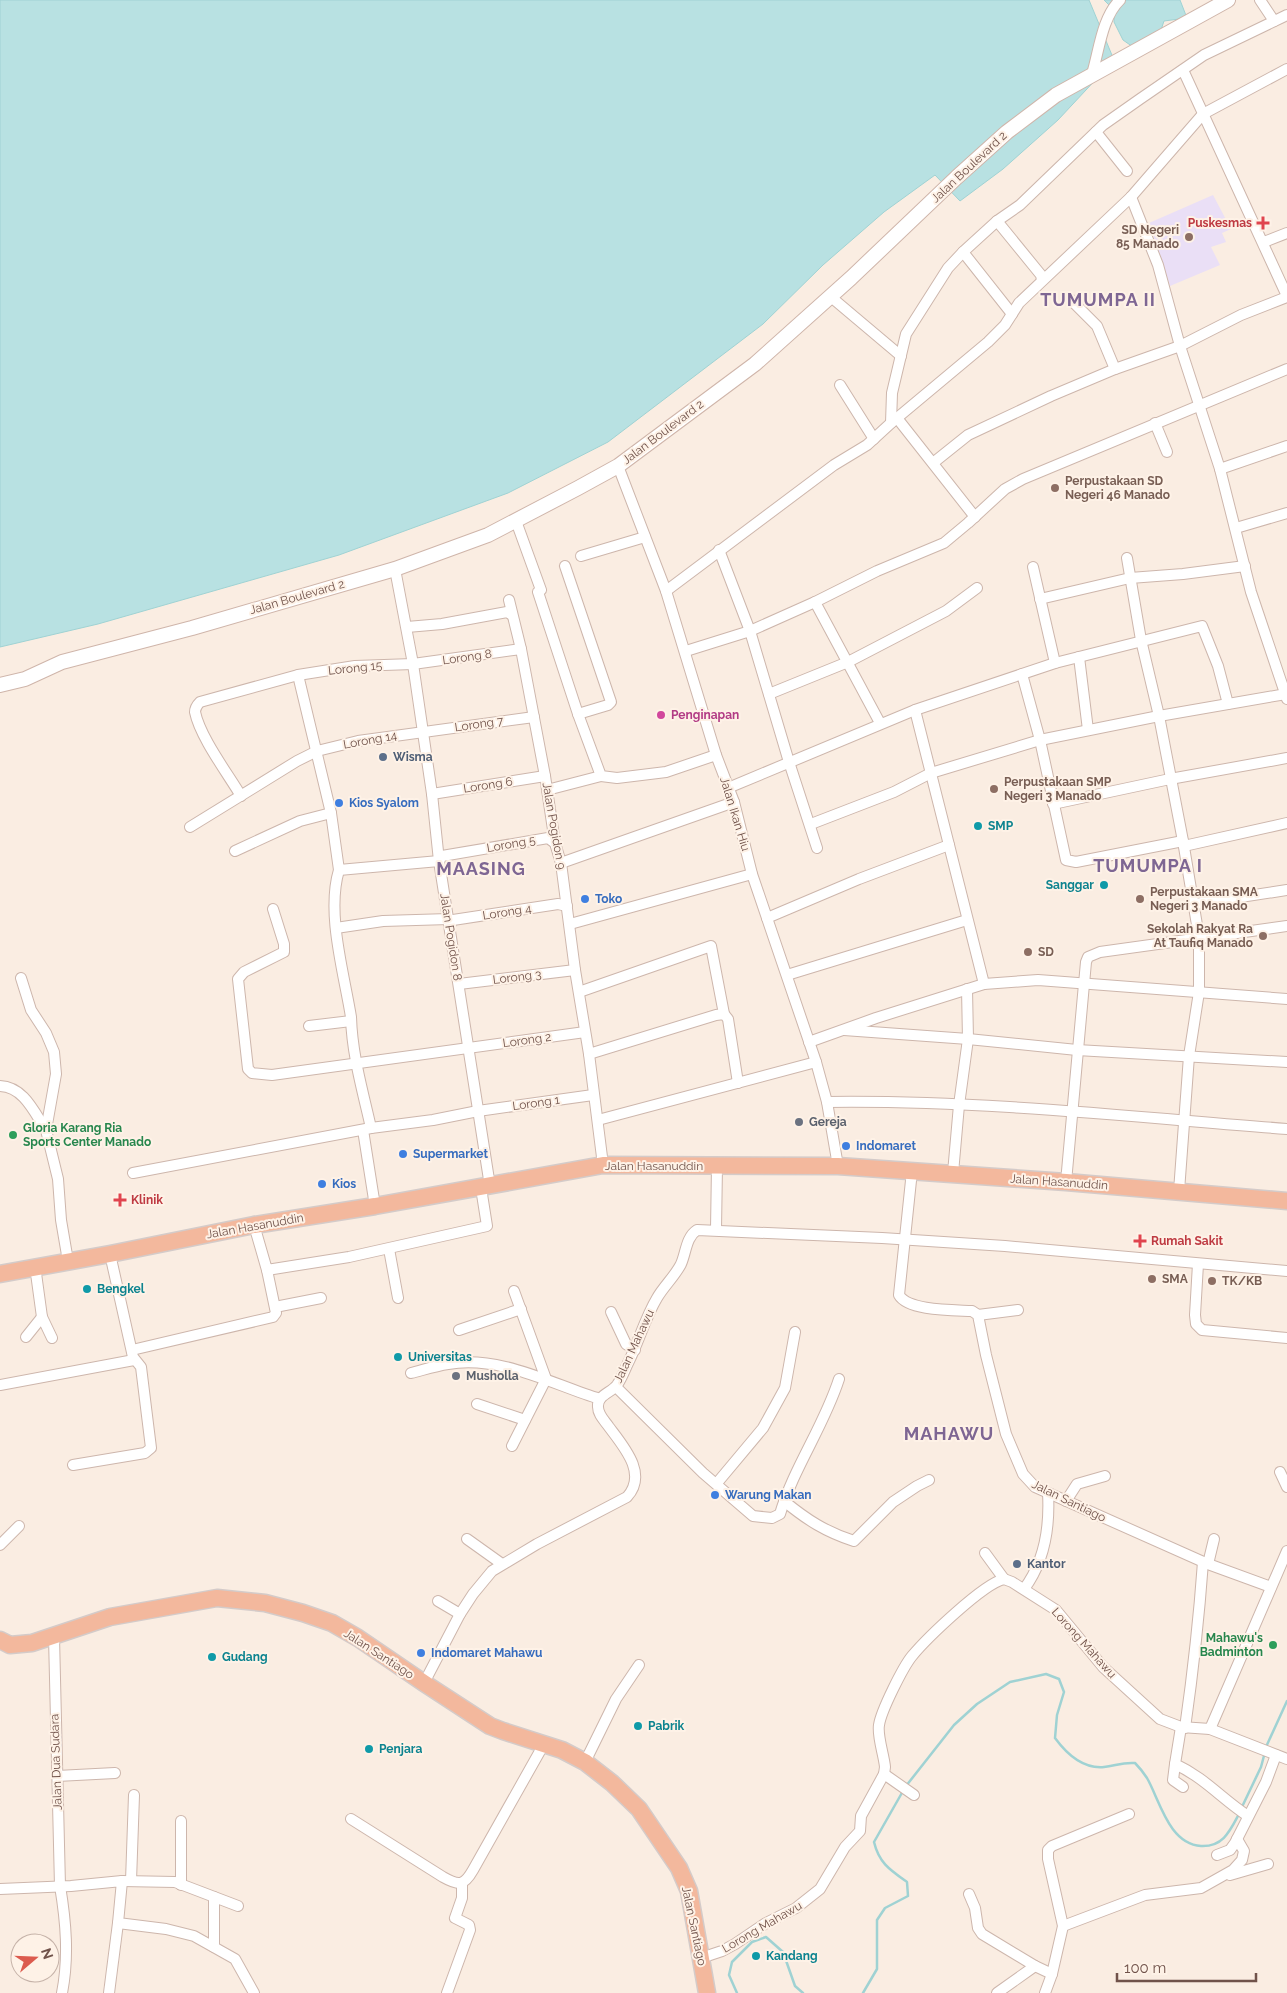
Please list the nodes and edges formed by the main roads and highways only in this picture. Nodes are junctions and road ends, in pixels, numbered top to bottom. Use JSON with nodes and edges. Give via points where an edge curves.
{"nodes":[{"id":1,"x":1228,"y":0,"type":"edge"},
{"id":2,"x":0,"y":685,"type":"edge"},
{"id":3,"x":1287,"y":1201,"type":"edge"},
{"id":4,"x":0,"y":1274,"type":"edge"},
{"id":5,"x":0,"y":1640,"type":"edge"},
{"id":6,"x":707,"y":1993,"type":"edge"}],
"edges":[{"from":1,"to":2,"type":"main road","name":"Jalan Boulevard 2","via":[[1056,95],[1007,132],[755,364],[618,466],[488,535],[395,568],[192,628],[62,662],[25,679]]},
{"from":3,"to":4,"type":"highway","name":"Jalan Hasanuddin","via":[[838,1166],[603,1165],[254,1225]]},
{"from":5,"to":6,"type":"highway","name":"Jalan Santiago","via":[[20,1645],[110,1617],[218,1598],[242,1599],[332,1623],[490,1726],[562,1750],[585,1762],[639,1809],[679,1868],[689,1892]]}]}
